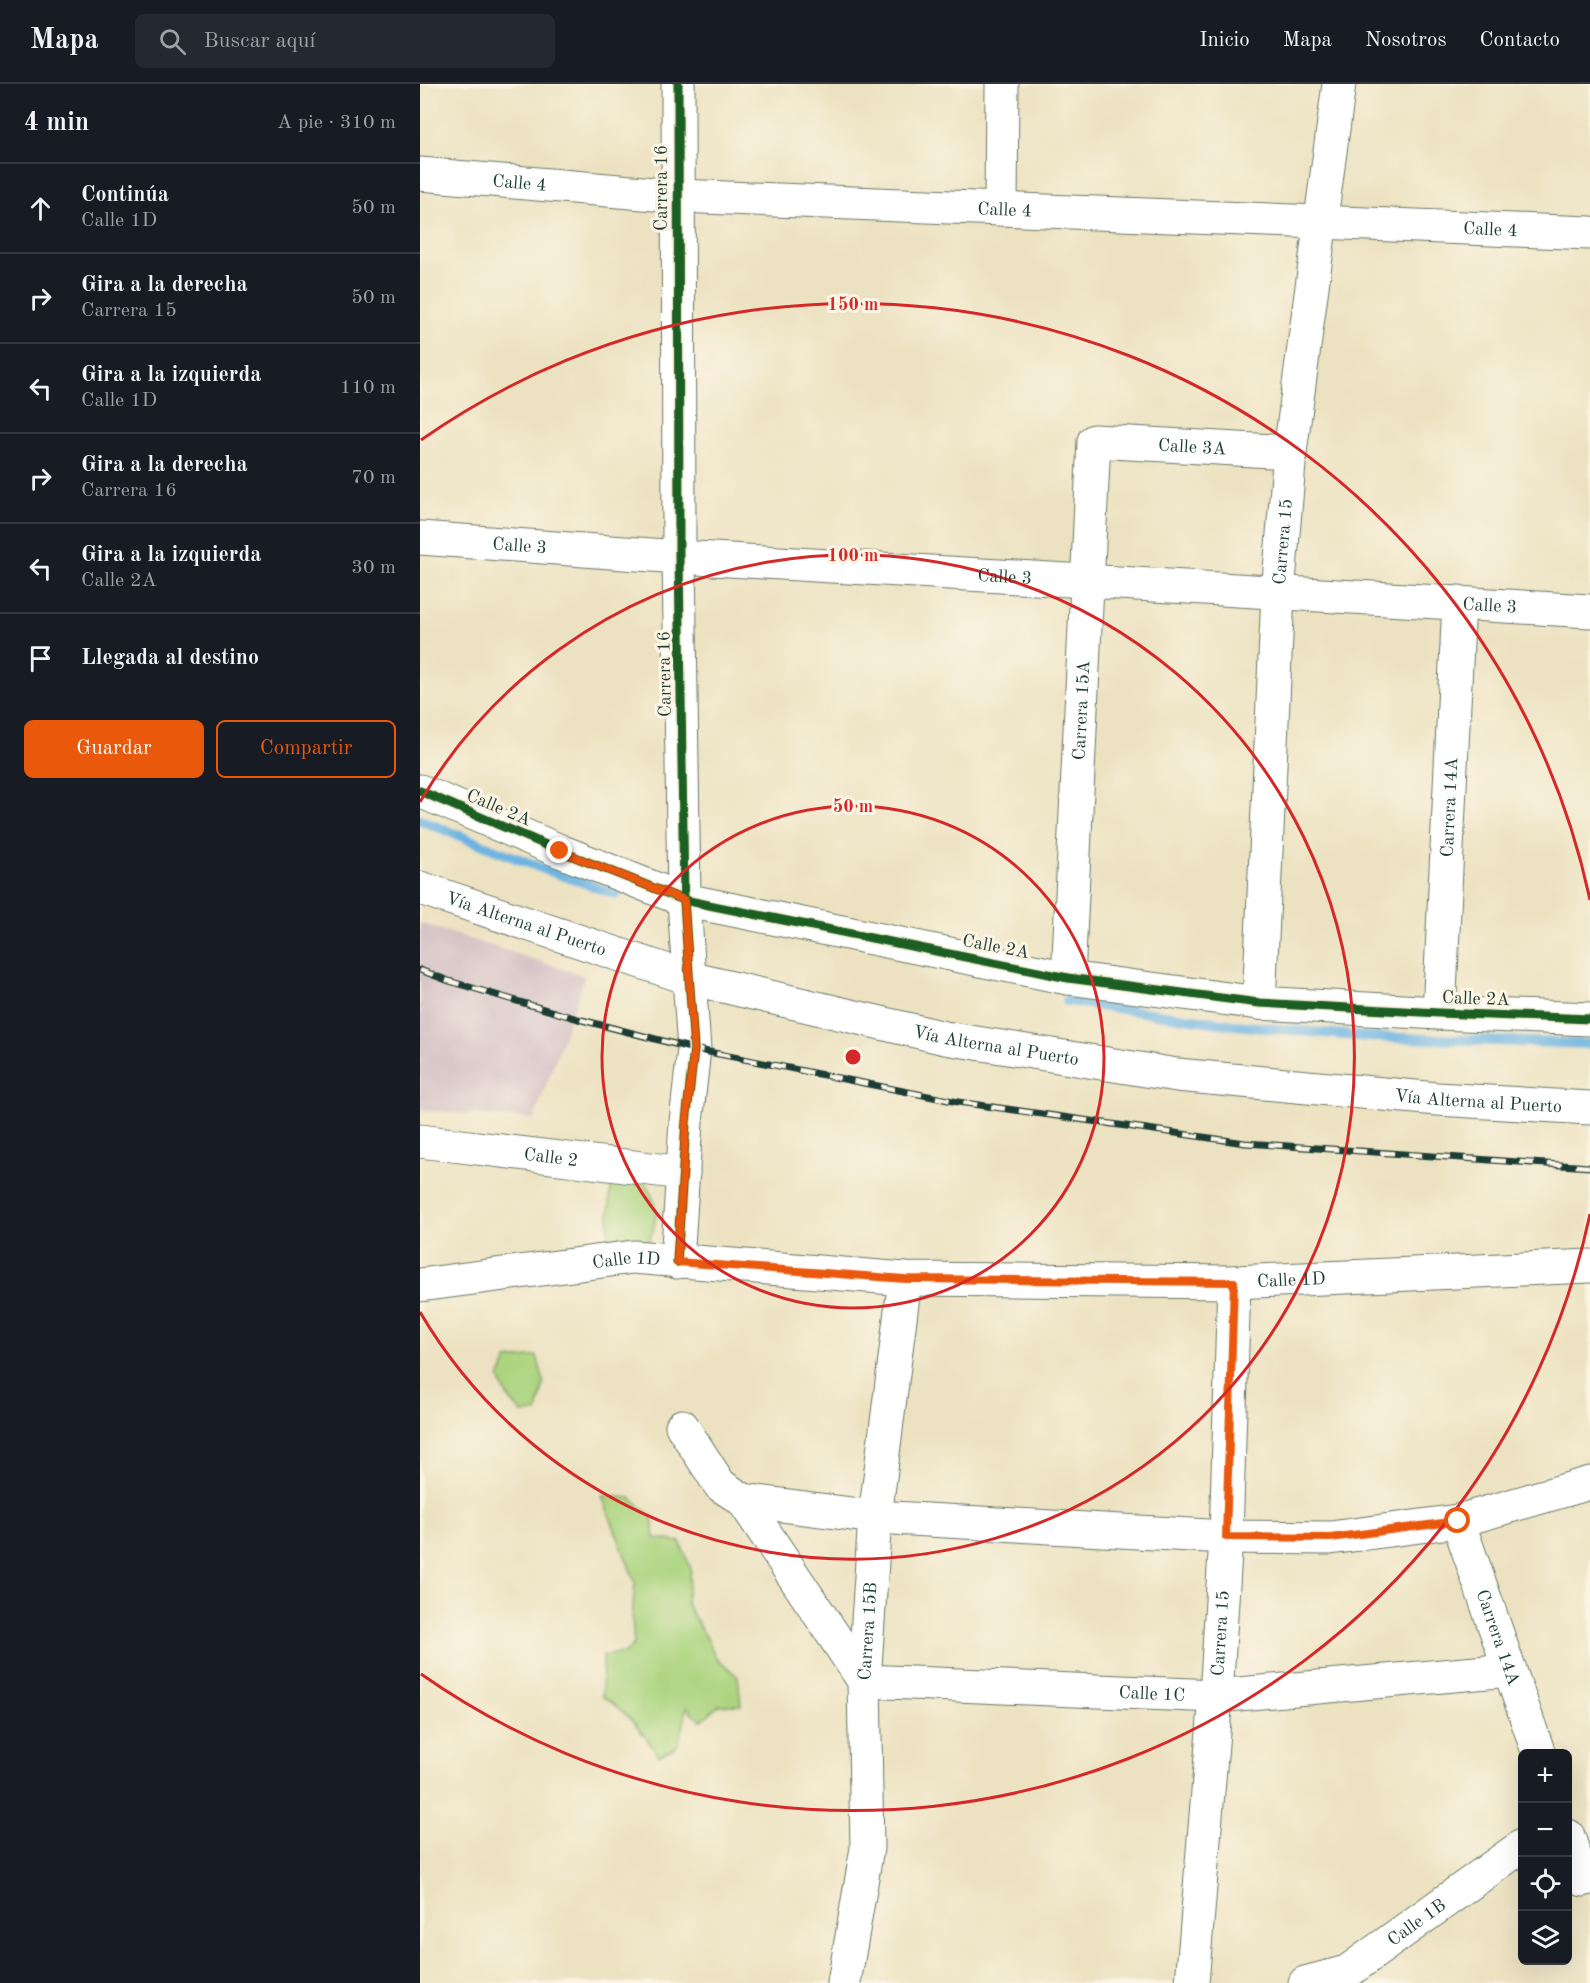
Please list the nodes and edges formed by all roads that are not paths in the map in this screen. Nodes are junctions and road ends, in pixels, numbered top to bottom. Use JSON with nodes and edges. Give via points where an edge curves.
{"nodes":[{"id":1,"x":678,"y":84,"type":"edge"},
{"id":2,"x":1002,"y":84,"type":"edge"},
{"id":3,"x":1340,"y":84,"type":"edge"},
{"id":4,"x":420,"y":174,"type":"edge"},
{"id":5,"x":678,"y":196,"type":"junction"},
{"id":6,"x":1001,"y":209,"type":"junction"},
{"id":7,"x":1322,"y":222,"type":"junction"},
{"id":8,"x":1590,"y":233,"type":"edge"},
{"id":9,"x":1094,"y":441,"type":"joint"},
{"id":10,"x":1290,"y":452,"type":"junction"},
{"id":11,"x":420,"y":538,"type":"edge"},
{"id":12,"x":679,"y":556,"type":"junction"},
{"id":13,"x":1087,"y":581,"type":"junction"},
{"id":14,"x":1278,"y":593,"type":"junction"},
{"id":15,"x":1458,"y":602,"type":"junction"},
{"id":16,"x":1590,"y":611,"type":"edge"},
{"id":17,"x":420,"y":791,"type":"edge"},
{"id":18,"x":420,"y":888,"type":"edge"},
{"id":19,"x":685,"y":918,"type":"junction"},
{"id":20,"x":689,"y":978,"type":"junction"},
{"id":21,"x":1068,"y":978,"type":"junction"},
{"id":22,"x":1258,"y":1003,"type":"junction"},
{"id":23,"x":1439,"y":1013,"type":"junction"},
{"id":24,"x":1590,"y":1018,"type":"edge"},
{"id":25,"x":1590,"y":1108,"type":"edge"},
{"id":26,"x":420,"y":1141,"type":"edge"},
{"id":27,"x":683,"y":1173,"type":"junction"},
{"id":28,"x":677,"y":1262,"type":"junction"},
{"id":29,"x":1590,"y":1266,"type":"edge"},
{"id":30,"x":905,"y":1279,"type":"junction"},
{"id":31,"x":1234,"y":1282,"type":"junction"},
{"id":32,"x":420,"y":1285,"type":"edge"},
{"id":33,"x":682,"y":1426,"type":"dead end"},
{"id":34,"x":1590,"y":1483,"type":"edge"},
{"id":35,"x":742,"y":1500,"type":"junction"},
{"id":36,"x":875,"y":1517,"type":"junction"},
{"id":37,"x":1458,"y":1521,"type":"junction"},
{"id":38,"x":1226,"y":1537,"type":"junction"},
{"id":39,"x":1510,"y":1670,"type":"junction"},
{"id":40,"x":864,"y":1681,"type":"junction"},
{"id":41,"x":1216,"y":1696,"type":"junction"},
{"id":42,"x":1537,"y":1749,"type":"edge"},
{"id":43,"x":1572,"y":1846,"type":"edge"},
{"id":44,"x":1518,"y":1849,"type":"edge"},
{"id":45,"x":1586,"y":1879,"type":"edge"},
{"id":46,"x":1346,"y":1978,"type":"edge"},
{"id":47,"x":844,"y":1983,"type":"edge"},
{"id":48,"x":1192,"y":1983,"type":"edge"},
{"id":49,"x":1305,"y":1983,"type":"edge"}],
"edges":[{"from":1,"to":5,"type":"street","name":"Carrera 16"},
{"from":2,"to":6,"type":"street"},
{"from":3,"to":7,"type":"street","name":"Carrera 15"},
{"from":4,"to":5,"type":"street","name":"Calle 4"},
{"from":5,"to":6,"type":"street","name":"Calle 4"},
{"from":5,"to":12,"type":"street","name":"Carrera 16"},
{"from":6,"to":7,"type":"street","name":"Calle 4"},
{"from":7,"to":8,"type":"street","name":"Calle 4"},
{"from":7,"to":10,"type":"street","name":"Carrera 15"},
{"from":9,"to":10,"type":"street","name":"Calle 3A"},
{"from":9,"to":13,"type":"street","name":"Carrera 15A"},
{"from":10,"to":14,"type":"street","name":"Carrera 15"},
{"from":11,"to":12,"type":"street","name":"Calle 3"},
{"from":12,"to":13,"type":"street","name":"Calle 3"},
{"from":12,"to":19,"type":"street","name":"Carrera 16"},
{"from":13,"to":14,"type":"street","name":"Calle 3"},
{"from":13,"to":21,"type":"street","name":"Carrera 15A"},
{"from":14,"to":15,"type":"street","name":"Calle 3"},
{"from":14,"to":22,"type":"street","name":"Carrera 15"},
{"from":15,"to":16,"type":"street","name":"Calle 3"},
{"from":15,"to":23,"type":"street","name":"Carrera 14A"},
{"from":17,"to":19,"type":"street","name":"Calle 2A","via":[[560,851]]},
{"from":18,"to":20,"type":"street","name":"Vía Alterna al Puerto"},
{"from":19,"to":20,"type":"street","name":"Carrera 16"},
{"from":19,"to":21,"type":"street","name":"Calle 2A"},
{"from":20,"to":25,"type":"street","name":"Vía Alterna al Puerto","via":[[945,1038],[1177,1075],[1437,1099]]},
{"from":20,"to":27,"type":"street","name":"Carrera 16","via":[[694,1049]]},
{"from":21,"to":22,"type":"street","name":"Calle 2A"},
{"from":22,"to":23,"type":"street","name":"Calle 2A"},
{"from":23,"to":24,"type":"street","name":"Calle 2A"},
{"from":26,"to":27,"type":"street","name":"Calle 2"},
{"from":27,"to":28,"type":"street","name":"Carrera 16"},
{"from":28,"to":30,"type":"street","name":"Calle 1D"},
{"from":28,"to":32,"type":"street","name":"Calle 1D","via":[[633,1257]]},
{"from":29,"to":31,"type":"street","name":"Calle 1D"},
{"from":30,"to":31,"type":"street","name":"Calle 1D"},
{"from":30,"to":36,"type":"street","name":"Carrera 15B"},
{"from":31,"to":38,"type":"street","name":"Carrera 15"},
{"from":33,"to":35,"type":"street","via":[[720,1485]]},
{"from":34,"to":37,"type":"street"},
{"from":35,"to":36,"type":"street"},
{"from":35,"to":40,"type":"street"},
{"from":36,"to":38,"type":"street"},
{"from":36,"to":40,"type":"street","name":"Carrera 15B"},
{"from":37,"to":38,"type":"street","via":[[1330,1538]]},
{"from":37,"to":39,"type":"street","name":"Carrera 14A"},
{"from":38,"to":41,"type":"street","name":"Carrera 15"},
{"from":39,"to":41,"type":"street","name":"Calle 1C"},
{"from":39,"to":42,"type":"street","name":"Carrera 14A"},
{"from":40,"to":41,"type":"street","name":"Calle 1C"},
{"from":40,"to":47,"type":"street","name":"Carrera 15B","via":[[867,1848]]},
{"from":41,"to":48,"type":"street","name":"Carrera 15"},
{"from":43,"to":45,"type":"street"},
{"from":44,"to":46,"type":"street","name":"Calle 1B"},
{"from":46,"to":49,"type":"street","name":"Calle 1B"}]}
